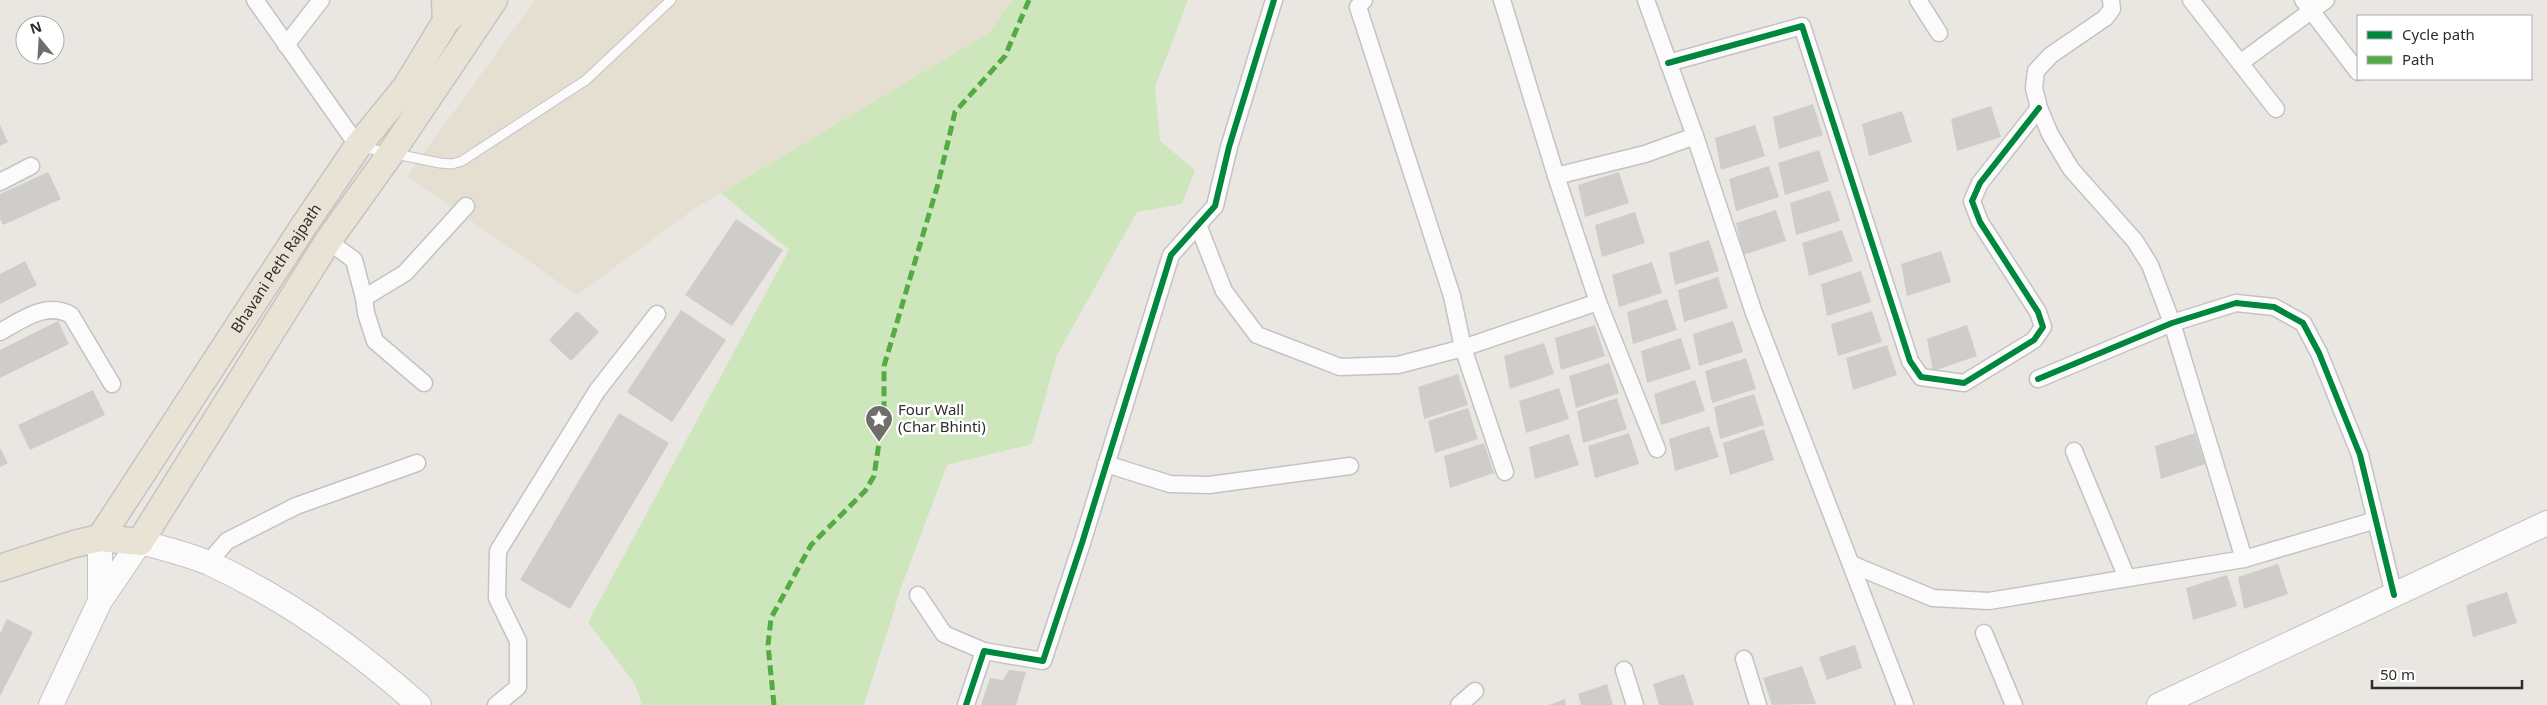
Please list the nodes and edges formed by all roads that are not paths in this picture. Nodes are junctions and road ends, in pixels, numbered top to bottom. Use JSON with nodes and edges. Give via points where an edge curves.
{"nodes":[{"id":1,"x":255,"y":0,"type":"edge"},
{"id":2,"x":321,"y":0,"type":"edge"},
{"id":3,"x":468,"y":0,"type":"edge"},
{"id":4,"x":494,"y":0,"type":"edge"},
{"id":5,"x":671,"y":0,"type":"edge"},
{"id":6,"x":1274,"y":0,"type":"edge"},
{"id":7,"x":1364,"y":0,"type":"edge"},
{"id":8,"x":1502,"y":0,"type":"edge"},
{"id":9,"x":1646,"y":0,"type":"edge"},
{"id":10,"x":1918,"y":0,"type":"edge"},
{"id":11,"x":2111,"y":0,"type":"edge"},
{"id":12,"x":2191,"y":0,"type":"edge"},
{"id":13,"x":2326,"y":0,"type":"edge"},
{"id":14,"x":2308,"y":5,"type":"edge"},
{"id":15,"x":445,"y":11,"type":"edge"},
{"id":16,"x":1939,"y":33,"type":"dead end"},
{"id":17,"x":286,"y":45,"type":"junction"},
{"id":18,"x":1668,"y":63,"type":"junction"},
{"id":19,"x":2240,"y":63,"type":"junction"},
{"id":20,"x":2357,"y":71,"type":"edge"},
{"id":21,"x":2039,"y":108,"type":"junction"},
{"id":22,"x":2276,"y":109,"type":"dead end"},
{"id":23,"x":1695,"y":136,"type":"junction"},
{"id":24,"x":358,"y":146,"type":"junction"},
{"id":25,"x":391,"y":153,"type":"junction"},
{"id":26,"x":31,"y":166,"type":"dead end"},
{"id":27,"x":1556,"y":176,"type":"junction"},
{"id":28,"x":0,"y":182,"type":"edge"},
{"id":29,"x":466,"y":206,"type":"dead end"},
{"id":30,"x":1198,"y":225,"type":"junction"},
{"id":31,"x":328,"y":241,"type":"junction"},
{"id":32,"x":364,"y":298,"type":"junction"},
{"id":33,"x":1598,"y":302,"type":"junction"},
{"id":34,"x":657,"y":314,"type":"dead end"},
{"id":35,"x":2172,"y":323,"type":"junction"},
{"id":36,"x":0,"y":332,"type":"edge"},
{"id":37,"x":1463,"y":348,"type":"junction"},
{"id":38,"x":2038,"y":379,"type":"dead end"},
{"id":39,"x":424,"y":383,"type":"dead end"},
{"id":40,"x":112,"y":384,"type":"dead end"},
{"id":41,"x":1657,"y":449,"type":"dead end"},
{"id":42,"x":2074,"y":451,"type":"dead end"},
{"id":43,"x":417,"y":464,"type":"dead end"},
{"id":44,"x":1106,"y":464,"type":"junction"},
{"id":45,"x":1350,"y":466,"type":"dead end"},
{"id":46,"x":1505,"y":472,"type":"dead end"},
{"id":47,"x":2376,"y":520,"type":"junction"},
{"id":48,"x":2547,"y":524,"type":"edge"},
{"id":49,"x":100,"y":538,"type":"junction"},
{"id":50,"x":140,"y":542,"type":"junction"},
{"id":51,"x":2244,"y":559,"type":"junction"},
{"id":52,"x":208,"y":563,"type":"junction"},
{"id":53,"x":1851,"y":564,"type":"junction"},
{"id":54,"x":0,"y":568,"type":"edge"},
{"id":55,"x":2128,"y":578,"type":"junction"},
{"id":56,"x":2394,"y":595,"type":"junction"},
{"id":57,"x":918,"y":596,"type":"dead end"},
{"id":58,"x":100,"y":601,"type":"junction"},
{"id":59,"x":1984,"y":633,"type":"dead end"},
{"id":60,"x":984,"y":652,"type":"junction"},
{"id":61,"x":1744,"y":659,"type":"dead end"},
{"id":62,"x":1624,"y":670,"type":"dead end"},
{"id":63,"x":1475,"y":691,"type":"dead end"},
{"id":64,"x":50,"y":705,"type":"edge"},
{"id":65,"x":419,"y":705,"type":"edge"},
{"id":66,"x":496,"y":705,"type":"edge"},
{"id":67,"x":966,"y":705,"type":"edge"},
{"id":68,"x":1459,"y":705,"type":"edge"},
{"id":69,"x":1635,"y":705,"type":"edge"},
{"id":70,"x":1758,"y":705,"type":"edge"},
{"id":71,"x":1905,"y":705,"type":"edge"},
{"id":72,"x":2014,"y":705,"type":"edge"},
{"id":73,"x":2159,"y":705,"type":"edge"}],
"edges":[{"from":1,"to":17,"type":"street"},
{"from":2,"to":17,"type":"street"},
{"from":3,"to":15,"type":"main road","name":"Bhavani Peth Rajpath"},
{"from":4,"to":25,"type":"main road"},
{"from":5,"to":25,"type":"lane","via":[[586,80],[462,160],[452,164],[440,163]]},
{"from":6,"to":30,"type":"street","via":[[1229,147],[1215,206]]},
{"from":7,"to":37,"type":"street","via":[[1358,7],[1452,296]]},
{"from":8,"to":27,"type":"street"},
{"from":9,"to":18,"type":"street"},
{"from":10,"to":16,"type":"street"},
{"from":11,"to":21,"type":"street","via":[[2112,9],[2105,18],[2051,55],[2036,71],[2034,88]]},
{"from":12,"to":19,"type":"street"},
{"from":13,"to":14,"type":"street"},
{"from":14,"to":19,"type":"street"},
{"from":14,"to":20,"type":"street"},
{"from":15,"to":24,"type":"main road","name":"Bhavani Peth Rajpath","via":[[406,87]]},
{"from":17,"to":24,"type":"street"},
{"from":18,"to":21,"type":"street","via":[[1802,26],[1910,361],[1921,377],[1964,383],[2034,340],[2043,328],[2038,312],[1980,222],[1972,201],[1980,183]]},
{"from":18,"to":23,"type":"street"},
{"from":19,"to":22,"type":"street"},
{"from":21,"to":35,"type":"street","via":[[2071,169],[2135,241],[2150,265]]},
{"from":23,"to":27,"type":"street","via":[[1645,154]]},
{"from":23,"to":53,"type":"street","via":[[1754,313]]},
{"from":24,"to":25,"type":"lane"},
{"from":24,"to":49,"type":"main road","name":"Bhavani Peth Rajpath"},
{"from":25,"to":31,"type":"main road"},
{"from":26,"to":28,"type":"street"},
{"from":27,"to":33,"type":"street"},
{"from":29,"to":32,"type":"street","via":[[405,273]]},
{"from":30,"to":37,"type":"street","via":[[1224,291],[1257,335],[1340,367],[1398,365]]},
{"from":30,"to":44,"type":"street","via":[[1171,255]]},
{"from":31,"to":32,"type":"street","via":[[354,260]]},
{"from":31,"to":50,"type":"main road"},
{"from":32,"to":39,"type":"street","via":[[375,342]]},
{"from":33,"to":37,"type":"street"},
{"from":33,"to":41,"type":"street"},
{"from":34,"to":66,"type":"street","via":[[597,391],[498,551],[497,598],[518,641],[518,687]]},
{"from":35,"to":38,"type":"street"},
{"from":35,"to":47,"type":"street","via":[[2236,303],[2274,307],[2302,323],[2319,353],[2360,456]]},
{"from":35,"to":51,"type":"street"},
{"from":36,"to":40,"type":"street","via":[[37,313],[61,310],[71,315]]},
{"from":37,"to":46,"type":"street"},
{"from":42,"to":55,"type":"street"},
{"from":43,"to":52,"type":"street","via":[[296,506],[227,541]]},
{"from":44,"to":45,"type":"street","via":[[1170,484],[1209,485]]},
{"from":44,"to":60,"type":"street","via":[[1043,661]]},
{"from":47,"to":51,"type":"street"},
{"from":47,"to":56,"type":"street"},
{"from":48,"to":56,"type":"street"},
{"from":49,"to":50,"type":"main road"},
{"from":49,"to":54,"type":"main road"},
{"from":49,"to":58,"type":"street"},
{"from":50,"to":52,"type":"street"},
{"from":50,"to":58,"type":"street"},
{"from":51,"to":55,"type":"street"},
{"from":52,"to":65,"type":"street","via":[[291,605],[361,654]]},
{"from":53,"to":55,"type":"street","via":[[1933,598],[1957,600],[1989,601]]},
{"from":53,"to":71,"type":"street"},
{"from":56,"to":73,"type":"street"},
{"from":57,"to":60,"type":"street","via":[[944,634]]},
{"from":58,"to":64,"type":"street"},
{"from":59,"to":72,"type":"street"},
{"from":60,"to":67,"type":"street"},
{"from":61,"to":70,"type":"street"},
{"from":62,"to":69,"type":"street"},
{"from":63,"to":68,"type":"street"}]}
